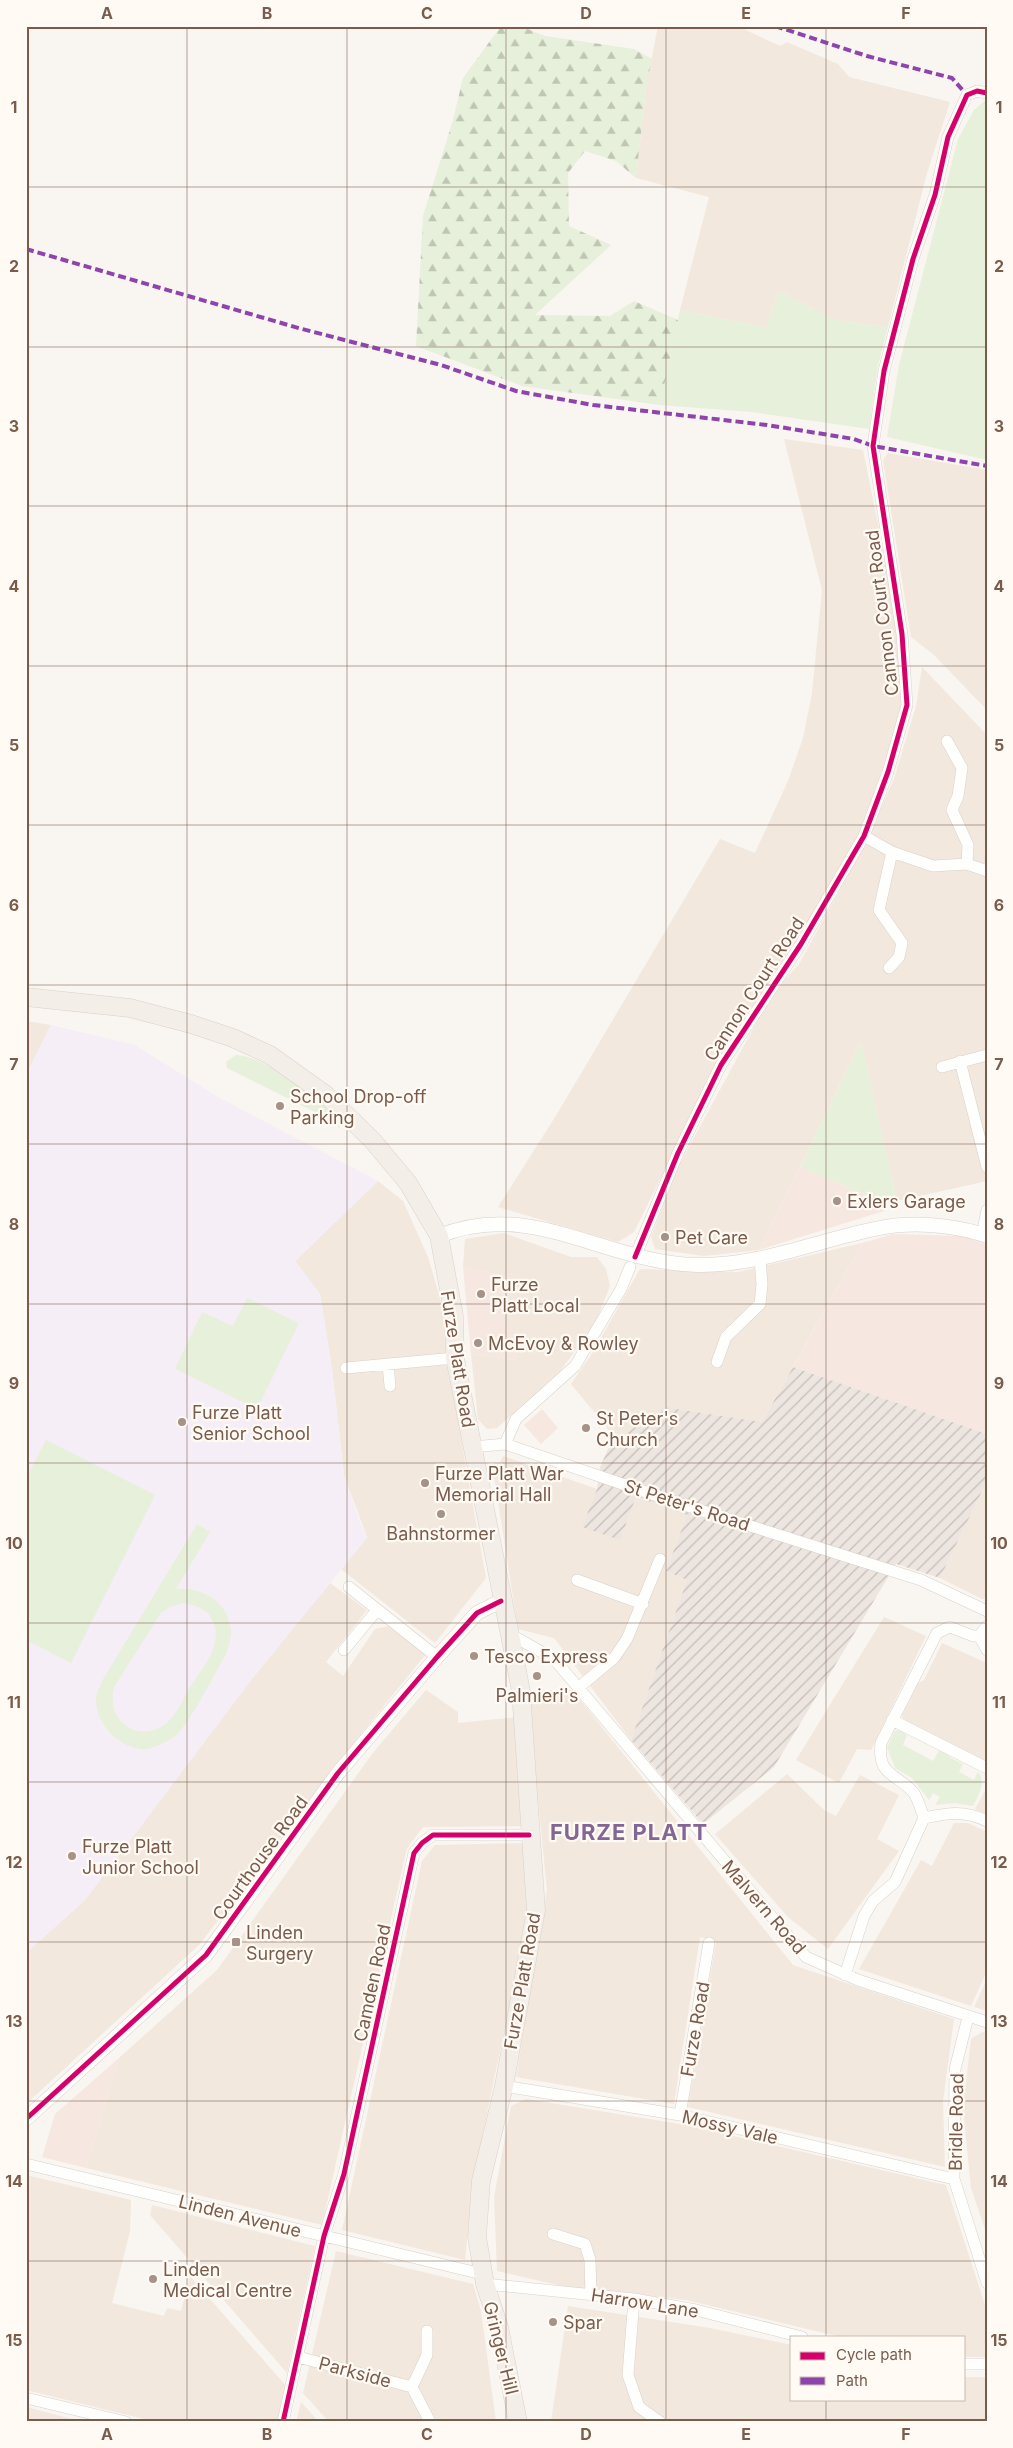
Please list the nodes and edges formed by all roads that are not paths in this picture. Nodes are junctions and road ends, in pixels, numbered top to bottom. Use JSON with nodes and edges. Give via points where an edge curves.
{"nodes":[{"id":1,"x":987,"y":93,"type":"edge"},
{"id":2,"x":947,"y":741,"type":"dead end"},
{"id":3,"x":864,"y":836,"type":"junction"},
{"id":4,"x":892,"y":852,"type":"junction"},
{"id":5,"x":967,"y":864,"type":"junction"},
{"id":6,"x":987,"y":871,"type":"edge"},
{"id":7,"x":889,"y":968,"type":"dead end"},
{"id":8,"x":26,"y":997,"type":"edge"},
{"id":9,"x":987,"y":1055,"type":"edge"},
{"id":10,"x":960,"y":1061,"type":"junction"},
{"id":11,"x":942,"y":1067,"type":"dead end"},
{"id":12,"x":987,"y":1167,"type":"edge"},
{"id":13,"x":987,"y":1210,"type":"edge"},
{"id":14,"x":984,"y":1235,"type":"edge"},
{"id":15,"x":439,"y":1236,"type":"junction"},
{"id":16,"x":760,"y":1259,"type":"junction"},
{"id":17,"x":633,"y":1262,"type":"junction"},
{"id":18,"x":455,"y":1358,"type":"junction"},
{"id":19,"x":717,"y":1362,"type":"dead end"},
{"id":20,"x":388,"y":1364,"type":"junction"},
{"id":21,"x":346,"y":1368,"type":"dead end"},
{"id":22,"x":390,"y":1386,"type":"dead end"},
{"id":23,"x":505,"y":1444,"type":"junction"},
{"id":24,"x":473,"y":1447,"type":"junction"},
{"id":25,"x":660,"y":1559,"type":"dead end"},
{"id":26,"x":577,"y":1580,"type":"dead end"},
{"id":27,"x":349,"y":1587,"type":"dead end"},
{"id":28,"x":502,"y":1601,"type":"junction"},
{"id":29,"x":643,"y":1604,"type":"junction"},
{"id":30,"x":378,"y":1610,"type":"junction"},
{"id":31,"x":987,"y":1611,"type":"edge"},
{"id":32,"x":987,"y":1626,"type":"edge"},
{"id":33,"x":508,"y":1633,"type":"junction"},
{"id":34,"x":979,"y":1636,"type":"junction"},
{"id":35,"x":344,"y":1650,"type":"dead end"},
{"id":36,"x":987,"y":1650,"type":"edge"},
{"id":37,"x":437,"y":1657,"type":"junction"},
{"id":38,"x":578,"y":1688,"type":"junction"},
{"id":39,"x":892,"y":1720,"type":"junction"},
{"id":40,"x":987,"y":1768,"type":"edge"},
{"id":41,"x":924,"y":1818,"type":"junction"},
{"id":42,"x":987,"y":1821,"type":"edge"},
{"id":43,"x":529,"y":1835,"type":"junction"},
{"id":44,"x":709,"y":1943,"type":"dead end"},
{"id":45,"x":845,"y":1975,"type":"junction"},
{"id":46,"x":968,"y":2017,"type":"junction"},
{"id":47,"x":987,"y":2022,"type":"edge"},
{"id":48,"x":504,"y":2086,"type":"junction"},
{"id":49,"x":680,"y":2115,"type":"junction"},
{"id":50,"x":26,"y":2119,"type":"edge"},
{"id":51,"x":26,"y":2164,"type":"edge"},
{"id":52,"x":954,"y":2179,"type":"junction"},
{"id":53,"x":553,"y":2234,"type":"dead end"},
{"id":54,"x":324,"y":2236,"type":"junction"},
{"id":55,"x":483,"y":2279,"type":"junction"},
{"id":56,"x":987,"y":2283,"type":"edge"},
{"id":57,"x":591,"y":2294,"type":"junction"},
{"id":58,"x":634,"y":2299,"type":"junction"},
{"id":59,"x":427,"y":2331,"type":"dead end"},
{"id":60,"x":798,"y":2336,"type":"edge"},
{"id":61,"x":298,"y":2357,"type":"junction"},
{"id":62,"x":966,"y":2364,"type":"edge"},
{"id":63,"x":987,"y":2364,"type":"edge"},
{"id":64,"x":412,"y":2387,"type":"junction"},
{"id":65,"x":26,"y":2398,"type":"edge"},
{"id":66,"x":126,"y":2422,"type":"edge"},
{"id":67,"x":283,"y":2422,"type":"edge"},
{"id":68,"x":430,"y":2422,"type":"edge"},
{"id":69,"x":518,"y":2422,"type":"edge"},
{"id":70,"x":660,"y":2422,"type":"edge"}],
"edges":[{"from":1,"to":3,"type":"street","name":"Cannon Court Road","via":[[976,91],[967,95],[948,137],[884,371],[873,446],[902,634],[907,704],[888,772]]},
{"from":2,"to":5,"type":"street","via":[[962,768],[958,796],[952,810],[968,844]]},
{"from":3,"to":4,"type":"street"},
{"from":3,"to":17,"type":"street","name":"Cannon Court Road","via":[[801,944],[720,1065],[678,1153]]},
{"from":4,"to":5,"type":"street","via":[[933,866]]},
{"from":4,"to":7,"type":"street","via":[[879,910],[902,943],[899,957]]},
{"from":5,"to":6,"type":"street"},
{"from":8,"to":15,"type":"main road","name":"Furze Platt Road","via":[[130,1008],[191,1024],[270,1055],[326,1096],[373,1141],[408,1183]]},
{"from":9,"to":10,"type":"street"},
{"from":10,"to":11,"type":"street"},
{"from":10,"to":12,"type":"street"},
{"from":13,"to":14,"type":"street"},
{"from":14,"to":16,"type":"street","via":[[927,1225],[900,1225]]},
{"from":15,"to":17,"type":"street","via":[[458,1228],[492,1223],[540,1227]]},
{"from":15,"to":18,"type":"main road","name":"Furze Platt Road","via":[[454,1316]]},
{"from":16,"to":17,"type":"street","via":[[738,1264],[696,1265]]},
{"from":16,"to":19,"type":"street","via":[[760,1304],[726,1337]]},
{"from":17,"to":23,"type":"street","name":"Cannon Court Road","via":[[621,1289],[575,1366],[516,1419]]},
{"from":18,"to":20,"type":"street"},
{"from":18,"to":24,"type":"main road","name":"Furze Platt Road"},
{"from":20,"to":21,"type":"street"},
{"from":20,"to":22,"type":"street"},
{"from":23,"to":24,"type":"street","name":"St Peter's Road"},
{"from":23,"to":31,"type":"street","name":"St Peter's Road","via":[[938,1586]]},
{"from":24,"to":28,"type":"main road","name":"Furze Platt Road"},
{"from":25,"to":29,"type":"street"},
{"from":26,"to":29,"type":"street"},
{"from":27,"to":30,"type":"street"},
{"from":28,"to":33,"type":"main road","name":"Furze Platt Road"},
{"from":28,"to":37,"type":"street","name":"Courthouse Road","via":[[477,1614]]},
{"from":29,"to":38,"type":"street","via":[[628,1639],[614,1658]]},
{"from":30,"to":35,"type":"street"},
{"from":30,"to":37,"type":"street"},
{"from":32,"to":34,"type":"street"},
{"from":33,"to":38,"type":"street","name":"Malvern Road","via":[[554,1659]]},
{"from":33,"to":43,"type":"main road","name":"Furze Platt Road","via":[[520,1691]]},
{"from":34,"to":36,"type":"street"},
{"from":34,"to":39,"type":"street","via":[[950,1627],[940,1630]]},
{"from":37,"to":50,"type":"street","name":"Courthouse Road","via":[[338,1773],[206,1955]]},
{"from":38,"to":45,"type":"street","name":"Malvern Road","via":[[806,1957]]},
{"from":39,"to":40,"type":"street"},
{"from":39,"to":41,"type":"street","via":[[880,1743],[879,1754],[885,1769],[913,1793]]},
{"from":41,"to":42,"type":"street","via":[[965,1812]]},
{"from":41,"to":45,"type":"street","via":[[895,1882],[872,1901],[864,1916]]},
{"from":43,"to":48,"type":"main road","name":"Furze Platt Road","via":[[536,1910]]},
{"from":43,"to":54,"type":"street","name":"Camden Road","via":[[433,1835],[414,1853],[344,2174]]},
{"from":44,"to":49,"type":"street","name":"Furze Road"},
{"from":45,"to":46,"type":"street","name":"Malvern Road"},
{"from":46,"to":47,"type":"street","name":"Malvern Road"},
{"from":46,"to":52,"type":"street","name":"Bridle Road","via":[[955,2070]]},
{"from":48,"to":49,"type":"street","name":"Mossy Vale"},
{"from":48,"to":55,"type":"main road","name":"Furze Platt Road","via":[[481,2181],[476,2237]]},
{"from":49,"to":52,"type":"street","name":"Mossy Vale"},
{"from":51,"to":54,"type":"street","name":"Linden Avenue"},
{"from":52,"to":56,"type":"street","name":"Bridle Road"},
{"from":53,"to":57,"type":"street","via":[[585,2244],[590,2260]]},
{"from":54,"to":55,"type":"street","name":"Linden Avenue"},
{"from":54,"to":61,"type":"street","name":"Camden Road"},
{"from":55,"to":57,"type":"street","name":"Harrow Lane"},
{"from":55,"to":69,"type":"main road","name":"Gringer Hill","via":[[499,2327]]},
{"from":57,"to":58,"type":"street","name":"Harrow Lane"},
{"from":58,"to":60,"type":"street","name":"Harrow Lane","via":[[696,2310]]},
{"from":58,"to":70,"type":"street","via":[[628,2375],[639,2407]]},
{"from":59,"to":64,"type":"street","name":"Parkside","via":[[427,2355]]},
{"from":61,"to":64,"type":"street","name":"Parkside"},
{"from":61,"to":67,"type":"street","name":"Camden Road"},
{"from":62,"to":63,"type":"street"},
{"from":64,"to":68,"type":"street","name":"Parkside"},
{"from":65,"to":66,"type":"street"}]}
